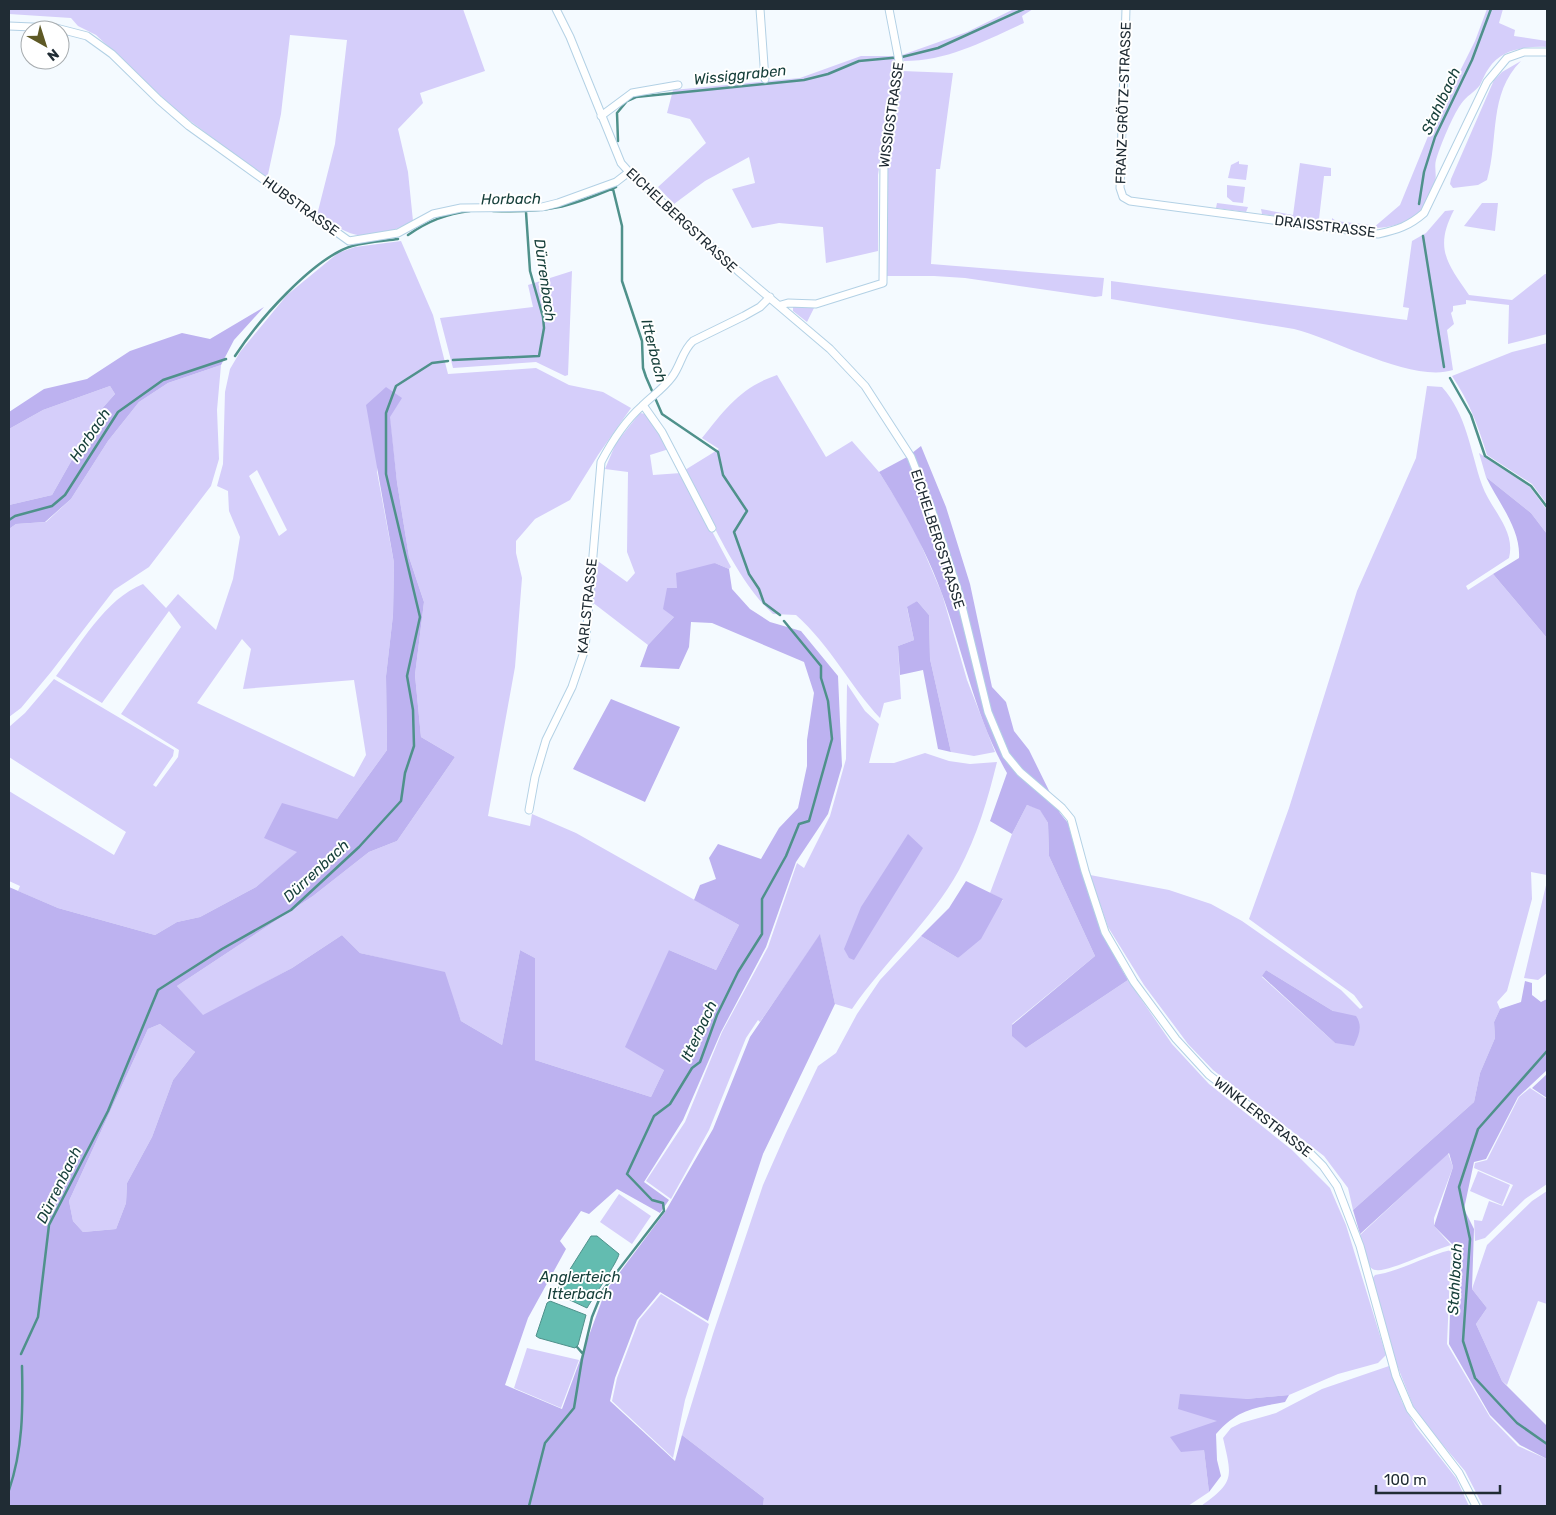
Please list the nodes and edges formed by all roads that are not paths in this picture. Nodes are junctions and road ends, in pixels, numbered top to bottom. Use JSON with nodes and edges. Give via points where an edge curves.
{"nodes":[{"id":1,"x":556,"y":9,"type":"edge"},
{"id":2,"x":760,"y":9,"type":"edge"},
{"id":3,"x":889,"y":9,"type":"edge"},
{"id":4,"x":1126,"y":9,"type":"edge"},
{"id":5,"x":9,"y":26,"type":"edge"},
{"id":6,"x":1547,"y":52,"type":"edge"},
{"id":7,"x":765,"y":78,"type":"dead end"},
{"id":8,"x":678,"y":85,"type":"dead end"},
{"id":9,"x":601,"y":116,"type":"junction"},
{"id":10,"x":629,"y":172,"type":"junction"},
{"id":11,"x":1123,"y":197,"type":"joint"},
{"id":12,"x":770,"y":296,"type":"junction"},
{"id":13,"x":781,"y":305,"type":"junction"},
{"id":14,"x":642,"y":405,"type":"junction"},
{"id":15,"x":712,"y":528,"type":"dead end"},
{"id":16,"x":1006,"y":756,"type":"joint"},
{"id":17,"x":528,"y":810,"type":"dead end"},
{"id":18,"x":1476,"y":1506,"type":"edge"}],
"edges":[{"from":1,"to":9,"type":"street","name":"EICHELBERGSTRASSE","via":[[577,52]]},
{"from":2,"to":7,"type":"street"},
{"from":3,"to":13,"type":"street","name":"WISSIGSTRASSE","via":[[900,66],[884,163],[883,283],[816,304],[788,302]]},
{"from":4,"to":11,"type":"street","name":"FRANZ-GRÖTZ-STRASSE","via":[[1120,188]]},
{"from":5,"to":10,"type":"street","name":"HUBSTRASSE","via":[[56,28],[87,36],[112,54],[189,126],[349,241],[398,233],[433,214],[461,208],[558,204],[616,182]]},
{"from":6,"to":11,"type":"street","name":"DRAISSTRASSE","via":[[1524,52],[1506,58],[1487,82],[1424,212],[1399,230],[1378,234],[1130,201]]},
{"from":8,"to":9,"type":"street","via":[[632,93]]},
{"from":9,"to":10,"type":"street","name":"EICHELBERGSTRASSE","via":[[621,163]]},
{"from":10,"to":12,"type":"street","name":"EICHELBERGSTRASSE"},
{"from":12,"to":13,"type":"street","name":"EICHELBERGSTRASSE"},
{"from":12,"to":14,"type":"street","name":"KARLSTRASSE","via":[[760,307],[693,341],[685,349],[673,376]]},
{"from":13,"to":16,"type":"street","name":"EICHELBERGSTRASSE","via":[[865,386],[911,457],[959,594],[988,712]]},
{"from":14,"to":15,"type":"street","via":[[662,432]]},
{"from":14,"to":17,"type":"street","name":"KARLSTRASSE","via":[[601,462],[585,649],[572,687],[546,740]]},
{"from":16,"to":18,"type":"street","name":"WINKLERSTRASSE","via":[[1071,819],[1105,932],[1134,982],[1176,1039],[1209,1075],[1308,1151],[1337,1186],[1360,1246],[1396,1376],[1410,1409],[1459,1473]]}]}
